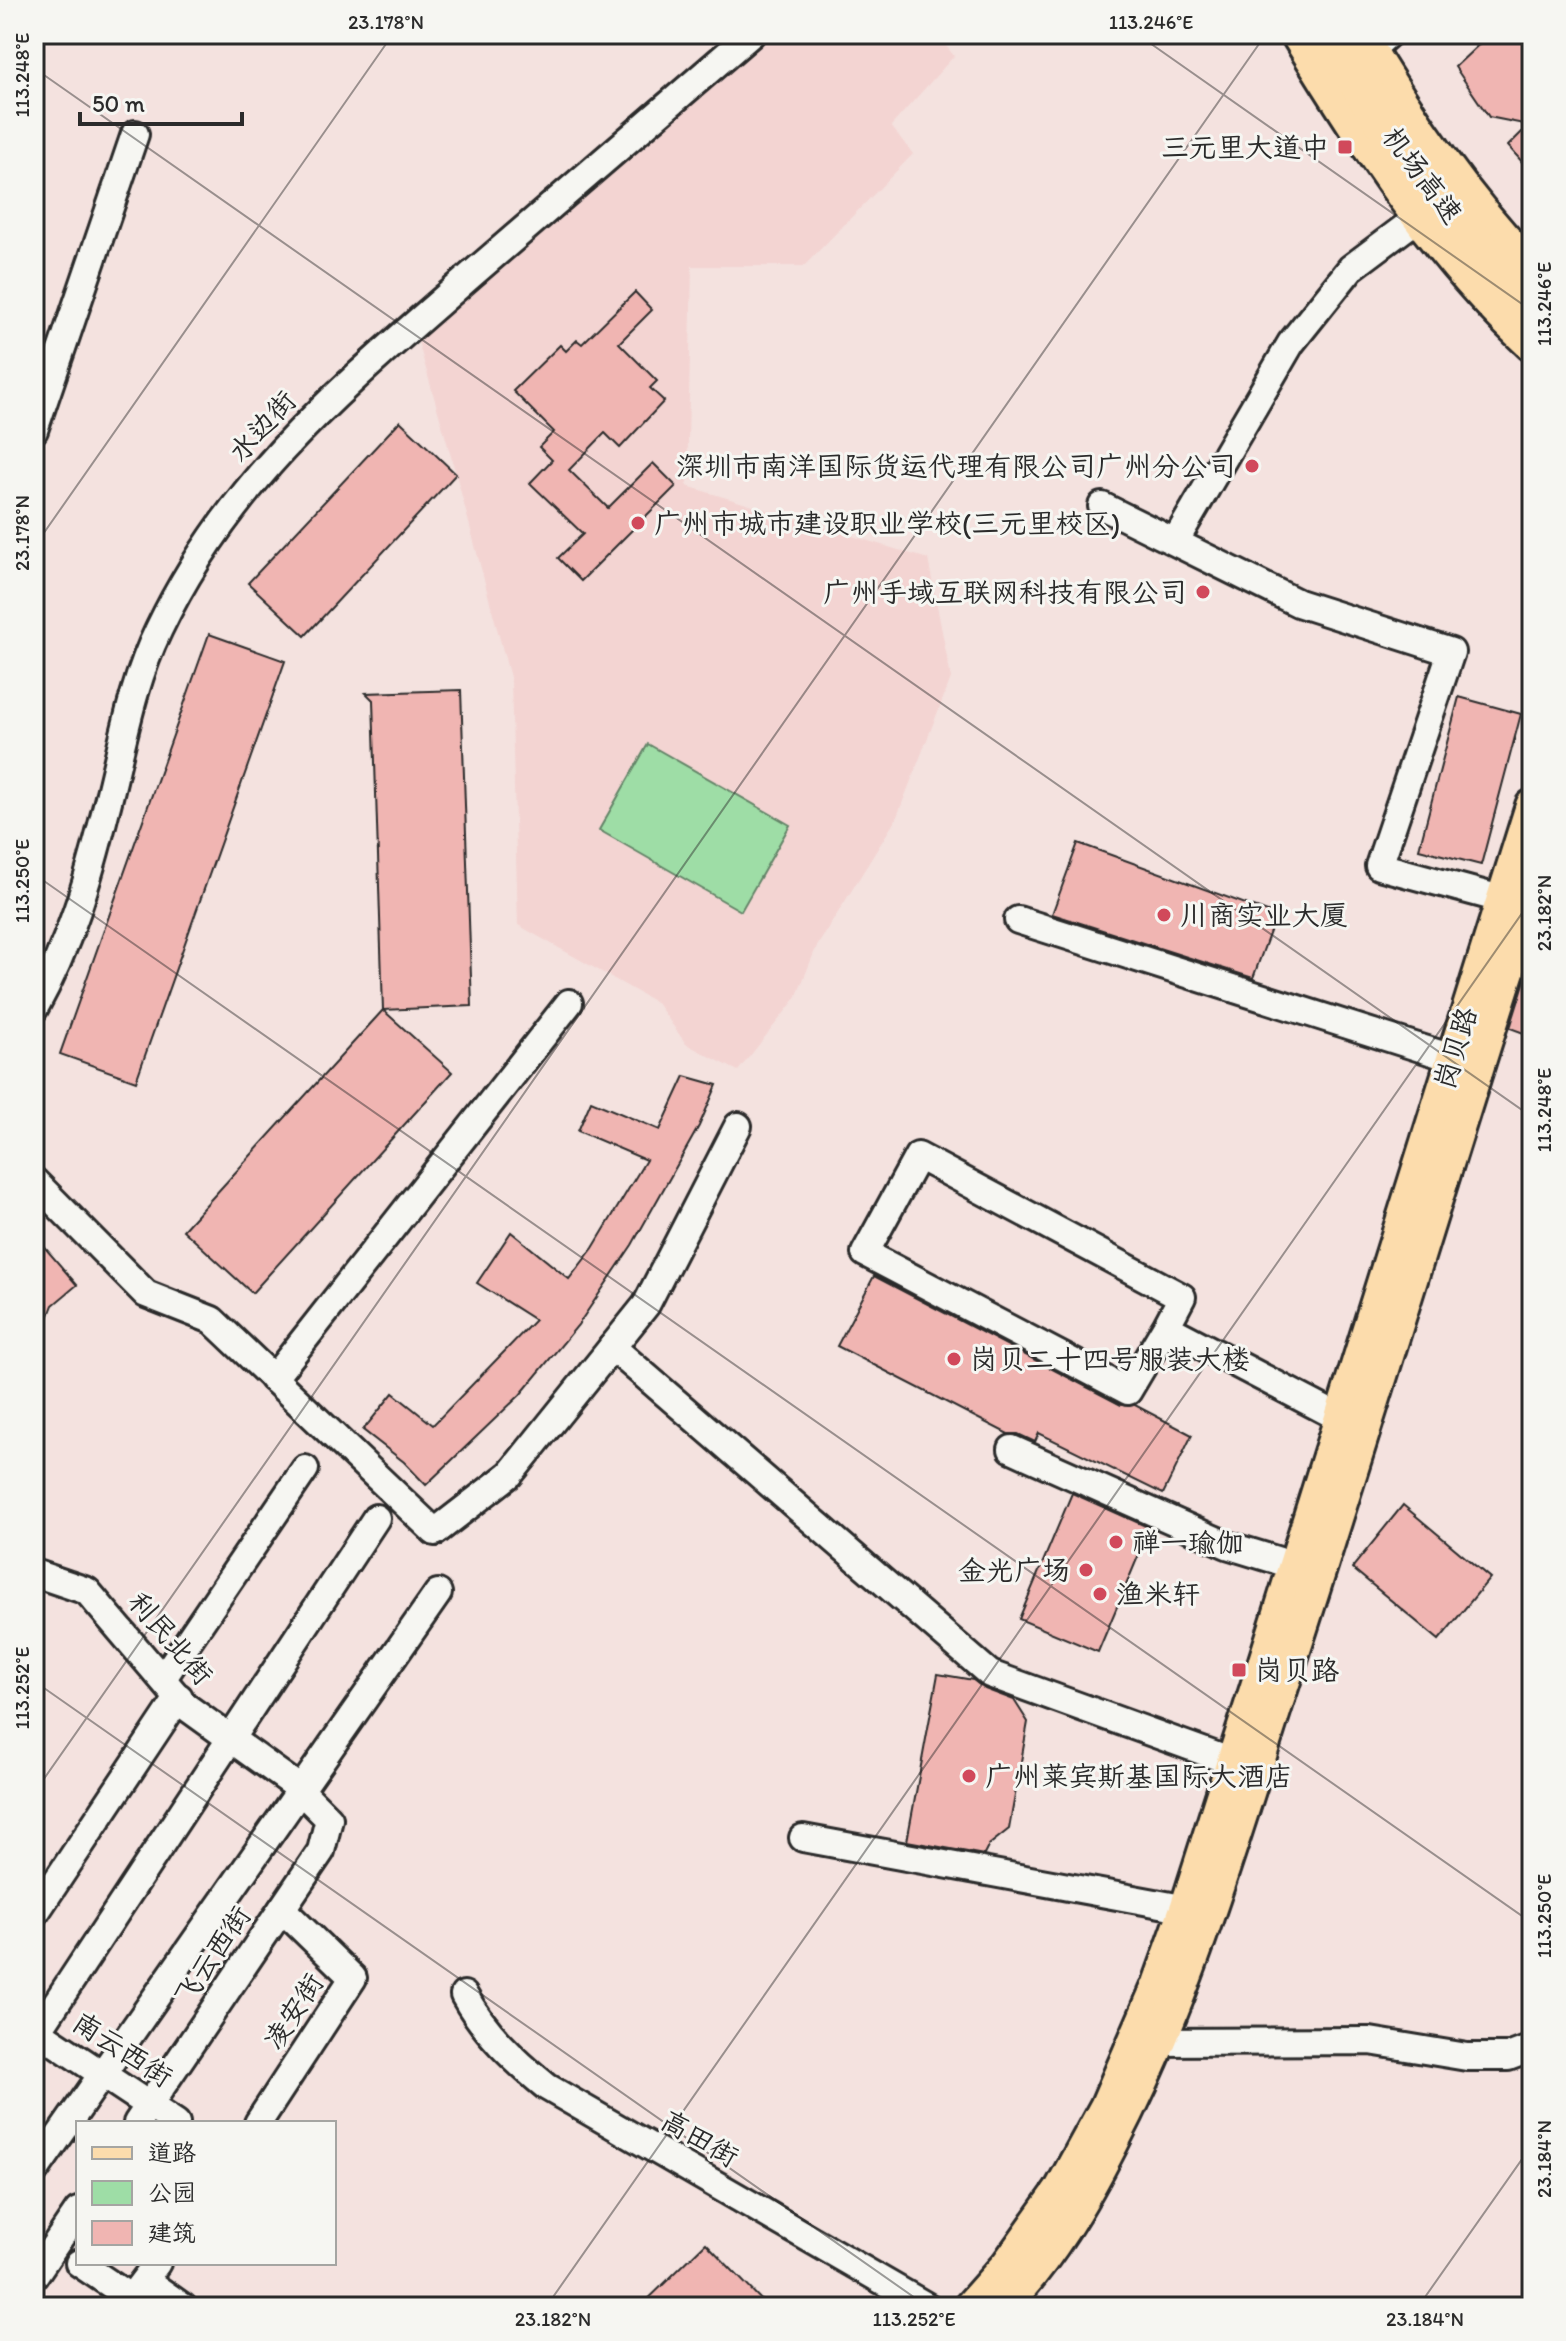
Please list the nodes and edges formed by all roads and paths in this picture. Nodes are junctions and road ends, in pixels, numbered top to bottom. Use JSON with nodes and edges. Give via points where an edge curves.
{"nodes":[{"id":1,"x":751,"y":34,"type":"edge"},
{"id":2,"x":1297,"y":34,"type":"edge"},
{"id":3,"x":1328,"y":34,"type":"edge"},
{"id":4,"x":1373,"y":39,"type":"edge"},
{"id":5,"x":135,"y":134,"type":"dead end"},
{"id":6,"x":1419,"y":217,"type":"junction"},
{"id":7,"x":1532,"y":268,"type":"edge"},
{"id":8,"x":1532,"y":306,"type":"edge"},
{"id":9,"x":1532,"y":345,"type":"edge"},
{"id":10,"x":34,"y":430,"type":"edge"},
{"id":11,"x":1102,"y":506,"type":"dead end"},
{"id":12,"x":1176,"y":540,"type":"junction"},
{"id":13,"x":1532,"y":806,"type":"edge"},
{"id":14,"x":1517,"y":897,"type":"edge"},
{"id":15,"x":1018,"y":920,"type":"dead end"},
{"id":16,"x":569,"y":1003,"type":"dead end"},
{"id":17,"x":34,"y":1009,"type":"edge"},
{"id":18,"x":1452,"y":1058,"type":"junction"},
{"id":19,"x":738,"y":1126,"type":"dead end"},
{"id":20,"x":34,"y":1181,"type":"edge"},
{"id":21,"x":1166,"y":1327,"type":"junction"},
{"id":22,"x":612,"y":1347,"type":"junction"},
{"id":23,"x":273,"y":1379,"type":"junction"},
{"id":24,"x":1340,"y":1418,"type":"junction"},
{"id":25,"x":1012,"y":1449,"type":"dead end"},
{"id":26,"x":305,"y":1469,"type":"dead end"},
{"id":27,"x":376,"y":1518,"type":"dead end"},
{"id":28,"x":1307,"y":1570,"type":"junction"},
{"id":29,"x":34,"y":1573,"type":"edge"},
{"id":30,"x":438,"y":1593,"type":"dead end"},
{"id":31,"x":171,"y":1688,"type":"junction"},
{"id":32,"x":230,"y":1738,"type":"junction"},
{"id":33,"x":1244,"y":1766,"type":"junction"},
{"id":34,"x":300,"y":1790,"type":"junction"},
{"id":35,"x":329,"y":1819,"type":"joint"},
{"id":36,"x":803,"y":1838,"type":"dead end"},
{"id":37,"x":282,"y":1909,"type":"junction"},
{"id":38,"x":1197,"y":1911,"type":"junction"},
{"id":39,"x":34,"y":1915,"type":"edge"},
{"id":40,"x":464,"y":1995,"type":"dead end"},
{"id":41,"x":35,"y":2032,"type":"edge"},
{"id":42,"x":1148,"y":2041,"type":"junction"},
{"id":43,"x":1532,"y":2048,"type":"edge"},
{"id":44,"x":102,"y":2074,"type":"junction"},
{"id":45,"x":143,"y":2114,"type":"edge"},
{"id":46,"x":169,"y":2121,"type":"edge"},
{"id":47,"x":259,"y":2121,"type":"edge"},
{"id":48,"x":34,"y":2172,"type":"edge"},
{"id":49,"x":76,"y":2213,"type":"edge"},
{"id":50,"x":44,"y":2240,"type":"edge"},
{"id":51,"x":76,"y":2262,"type":"edge"},
{"id":52,"x":83,"y":2265,"type":"edge"},
{"id":53,"x":34,"y":2276,"type":"edge"},
{"id":54,"x":140,"y":2287,"type":"edge"},
{"id":55,"x":183,"y":2307,"type":"edge"},
{"id":56,"x":928,"y":2307,"type":"edge"},
{"id":57,"x":970,"y":2307,"type":"edge"},
{"id":58,"x":1002,"y":2307,"type":"edge"}],
"edges":[{"from":1,"to":17,"type":"street","name":"水边街","via":[[361,371],[284,445],[231,510],[182,584],[140,675],[74,919]]},
{"from":2,"to":6,"type":"main road"},
{"from":3,"to":8,"type":"highway","name":"机场高速","via":[[1418,171]]},
{"from":4,"to":7,"type":"main road","via":[[1422,133]]},
{"from":5,"to":10,"type":"street"},
{"from":6,"to":9,"type":"main road"},
{"from":6,"to":12,"type":"street","via":[[1351,268],[1291,343]]},
{"from":11,"to":12,"type":"street"},
{"from":12,"to":14,"type":"street","via":[[1298,603],[1451,652],[1379,866]]},
{"from":13,"to":14,"type":"main road","name":"岗贝路"},
{"from":14,"to":18,"type":"main road","name":"岗贝路"},
{"from":14,"to":28,"type":"main road","name":"岗贝路"},
{"from":15,"to":18,"type":"street"},
{"from":16,"to":23,"type":"street"},
{"from":18,"to":24,"type":"main road","name":"岗贝路"},
{"from":19,"to":22,"type":"street","via":[[646,1305]]},
{"from":20,"to":23,"type":"street","via":[[146,1294],[212,1320]]},
{"from":21,"to":21,"type":"street","via":[[1128,1391],[865,1253],[918,1156],[1182,1297]]},
{"from":21,"to":24,"type":"street"},
{"from":22,"to":23,"type":"street","via":[[510,1474],[435,1532]]},
{"from":22,"to":33,"type":"street","via":[[990,1674]]},
{"from":24,"to":28,"type":"main road","name":"岗贝路"},
{"from":25,"to":28,"type":"street","via":[[1227,1545]]},
{"from":26,"to":31,"type":"street"},
{"from":27,"to":32,"type":"street"},
{"from":28,"to":33,"type":"main road","name":"岗贝路"},
{"from":29,"to":31,"type":"street","name":"利民北街","via":[[87,1591]]},
{"from":30,"to":34,"type":"street"},
{"from":31,"to":32,"type":"street","name":"利民北街","via":[[185,1706]]},
{"from":31,"to":39,"type":"street"},
{"from":32,"to":34,"type":"street","name":"利民北街"},
{"from":32,"to":41,"type":"street"},
{"from":33,"to":38,"type":"main road","name":"岗贝路"},
{"from":34,"to":35,"type":"street","name":"利民北街"},
{"from":34,"to":44,"type":"street"},
{"from":35,"to":37,"type":"street","name":"飞云西街","via":[[321,1851]]},
{"from":36,"to":38,"type":"street"},
{"from":37,"to":45,"type":"street","name":"飞云西街"},
{"from":37,"to":47,"type":"street","name":"凌安街","via":[[353,1978]]},
{"from":38,"to":42,"type":"main road","name":"岗贝路"},
{"from":40,"to":56,"type":"street","name":"高田街","via":[[511,2057],[547,2087]]},
{"from":41,"to":44,"type":"street","name":"南云西街"},
{"from":42,"to":43,"type":"street","via":[[1370,2041],[1467,2057],[1508,2057]]},
{"from":42,"to":57,"type":"main road","name":"岗贝路","via":[[1060,2191]]},
{"from":42,"to":58,"type":"main road","name":"岗贝路","via":[[1136,2097],[1081,2200],[1050,2250]]},
{"from":44,"to":45,"type":"street","name":"南云西街"},
{"from":44,"to":48,"type":"street"},
{"from":45,"to":46,"type":"street","name":"南云西街"},
{"from":49,"to":50,"type":"street"},
{"from":50,"to":51,"type":"street"},
{"from":50,"to":53,"type":"street"},
{"from":52,"to":54,"type":"street"},
{"from":54,"to":55,"type":"street"}]}
